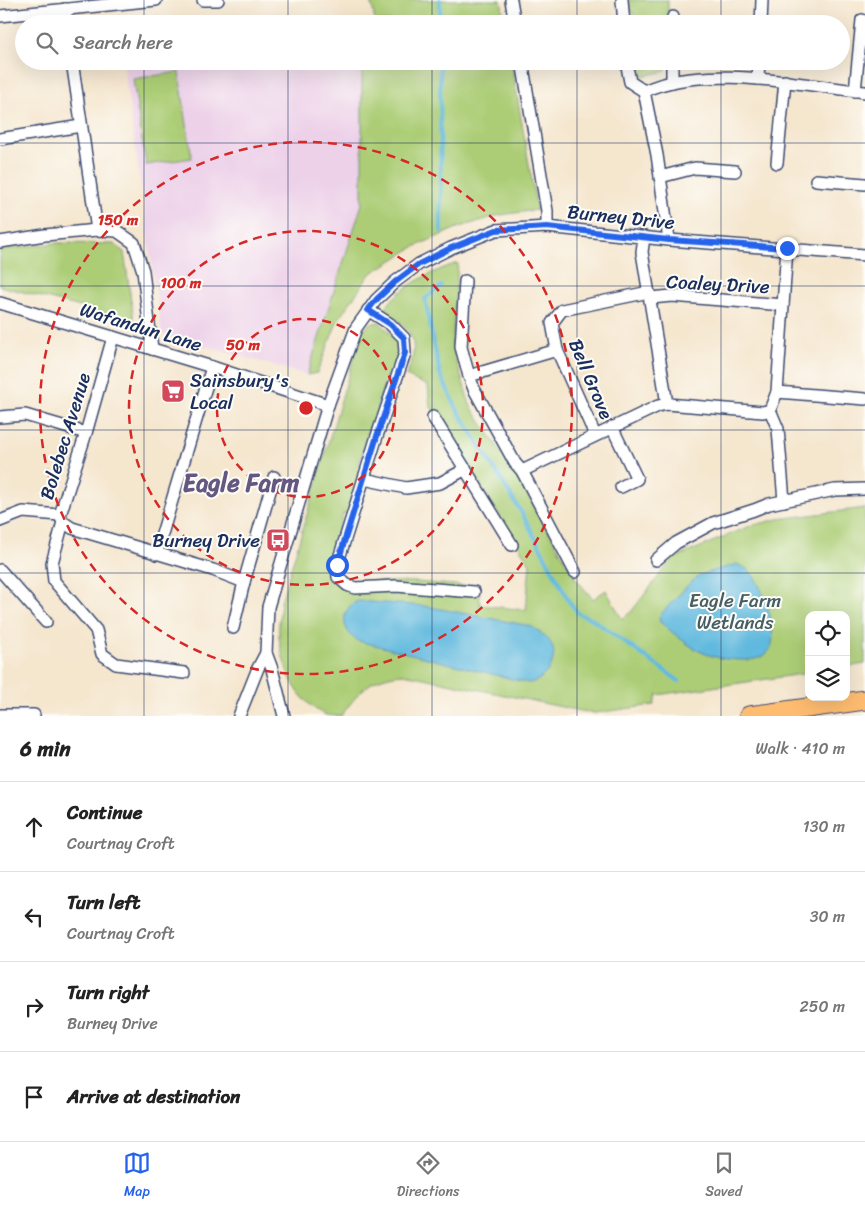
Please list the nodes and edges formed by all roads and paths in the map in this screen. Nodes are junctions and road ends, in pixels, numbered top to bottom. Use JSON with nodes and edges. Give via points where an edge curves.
{"nodes":[{"id":1,"x":156,"y":0,"type":"edge"},
{"id":2,"x":203,"y":0,"type":"edge"},
{"id":3,"x":218,"y":0,"type":"edge"},
{"id":4,"x":511,"y":0,"type":"edge"},
{"id":5,"x":622,"y":0,"type":"edge"},
{"id":6,"x":762,"y":0,"type":"edge"},
{"id":7,"x":90,"y":3,"type":"edge"},
{"id":8,"x":65,"y":9,"type":"junction"},
{"id":9,"x":66,"y":15,"type":"edge"},
{"id":10,"x":514,"y":15,"type":"edge"},
{"id":11,"x":623,"y":15,"type":"edge"},
{"id":12,"x":761,"y":15,"type":"edge"},
{"id":13,"x":0,"y":16,"type":"edge"},
{"id":14,"x":862,"y":20,"type":"dead end"},
{"id":15,"x":73,"y":70,"type":"edge"},
{"id":16,"x":524,"y":70,"type":"edge"},
{"id":17,"x":628,"y":70,"type":"edge"},
{"id":18,"x":672,"y":70,"type":"edge"},
{"id":19,"x":758,"y":70,"type":"edge"},
{"id":20,"x":758,"y":79,"type":"junction"},
{"id":21,"x":785,"y":81,"type":"junction"},
{"id":22,"x":672,"y":82,"type":"junction"},
{"id":23,"x":644,"y":91,"type":"junction"},
{"id":24,"x":860,"y":91,"type":"edge"},
{"id":25,"x":81,"y":126,"type":"junction"},
{"id":26,"x":0,"y":139,"type":"edge"},
{"id":27,"x":777,"y":163,"type":"dead end"},
{"id":28,"x":735,"y":171,"type":"dead end"},
{"id":29,"x":660,"y":177,"type":"junction"},
{"id":30,"x":816,"y":180,"type":"dead end"},
{"id":31,"x":865,"y":184,"type":"edge"},
{"id":32,"x":547,"y":227,"type":"junction"},
{"id":33,"x":97,"y":230,"type":"junction"},
{"id":34,"x":644,"y":237,"type":"junction"},
{"id":35,"x":669,"y":240,"type":"junction"},
{"id":36,"x":0,"y":242,"type":"edge"},
{"id":37,"x":787,"y":248,"type":"junction"},
{"id":38,"x":865,"y":255,"type":"edge"},
{"id":39,"x":465,"y":281,"type":"dead end"},
{"id":40,"x":650,"y":295,"type":"junction"},
{"id":41,"x":0,"y":303,"type":"edge"},
{"id":42,"x":783,"y":305,"type":"junction"},
{"id":43,"x":368,"y":310,"type":"junction"},
{"id":44,"x":112,"y":337,"type":"junction"},
{"id":45,"x":152,"y":349,"type":"junction"},
{"id":46,"x":557,"y":350,"type":"junction"},
{"id":47,"x":212,"y":367,"type":"junction"},
{"id":48,"x":469,"y":376,"type":"junction"},
{"id":49,"x":777,"y":392,"type":"junction"},
{"id":50,"x":865,"y":399,"type":"edge"},
{"id":51,"x":667,"y":404,"type":"junction"},
{"id":52,"x":328,"y":405,"type":"junction"},
{"id":53,"x":770,"y":410,"type":"junction"},
{"id":54,"x":0,"y":417,"type":"edge"},
{"id":55,"x":434,"y":417,"type":"dead end"},
{"id":56,"x":612,"y":427,"type":"junction"},
{"id":57,"x":86,"y":434,"type":"junction"},
{"id":58,"x":595,"y":435,"type":"junction"},
{"id":59,"x":466,"y":469,"type":"junction"},
{"id":60,"x":522,"y":471,"type":"junction"},
{"id":61,"x":274,"y":477,"type":"dead end"},
{"id":62,"x":364,"y":479,"type":"junction"},
{"id":63,"x":621,"y":487,"type":"dead end"},
{"id":64,"x":865,"y":489,"type":"edge"},
{"id":65,"x":784,"y":500,"type":"junction"},
{"id":66,"x":61,"y":518,"type":"junction"},
{"id":67,"x":0,"y":521,"type":"edge"},
{"id":68,"x":512,"y":545,"type":"dead end"},
{"id":69,"x":156,"y":554,"type":"junction"},
{"id":70,"x":656,"y":560,"type":"dead end"},
{"id":71,"x":0,"y":570,"type":"edge"},
{"id":72,"x":574,"y":572,"type":"dead end"},
{"id":73,"x":244,"y":582,"type":"junction"},
{"id":74,"x":474,"y":592,"type":"dead end"},
{"id":75,"x":46,"y":622,"type":"dead end"},
{"id":76,"x":233,"y":628,"type":"dead end"},
{"id":77,"x":266,"y":653,"type":"junction"},
{"id":78,"x":184,"y":674,"type":"dead end"},
{"id":79,"x":865,"y":700,"type":"edge"},
{"id":80,"x":0,"y":715,"type":"edge"},
{"id":81,"x":34,"y":716,"type":"edge"},
{"id":82,"x":239,"y":716,"type":"edge"},
{"id":83,"x":284,"y":716,"type":"edge"},
{"id":84,"x":749,"y":716,"type":"edge"}],
"edges":[{"from":1,"to":7,"type":"street"},
{"from":2,"to":3,"type":"street"},
{"from":4,"to":10,"type":"street"},
{"from":5,"to":11,"type":"street"},
{"from":6,"to":12,"type":"street"},
{"from":7,"to":8,"type":"street"},
{"from":8,"to":9,"type":"street"},
{"from":8,"to":13,"type":"street"},
{"from":14,"to":24,"type":"street"},
{"from":15,"to":25,"type":"street"},
{"from":16,"to":32,"type":"street"},
{"from":17,"to":23,"type":"street","via":[[630,82]]},
{"from":18,"to":22,"type":"street"},
{"from":19,"to":20,"type":"street"},
{"from":20,"to":21,"type":"street"},
{"from":20,"to":22,"type":"street","via":[[705,78]]},
{"from":21,"to":24,"type":"street"},
{"from":21,"to":27,"type":"street"},
{"from":22,"to":23,"type":"street"},
{"from":23,"to":29,"type":"street"},
{"from":25,"to":26,"type":"street"},
{"from":25,"to":33,"type":"street"},
{"from":28,"to":29,"type":"street","via":[[695,168]]},
{"from":29,"to":35,"type":"street"},
{"from":30,"to":31,"type":"street"},
{"from":32,"to":34,"type":"street","name":"Burney Drive"},
{"from":32,"to":43,"type":"street","name":"Burney Drive","via":[[496,230],[451,248],[419,264],[395,282]]},
{"from":33,"to":36,"type":"street"},
{"from":33,"to":45,"type":"street","via":[[118,231],[134,243],[143,271]]},
{"from":34,"to":35,"type":"street","name":"Burney Drive"},
{"from":34,"to":40,"type":"street","via":[[642,252]]},
{"from":35,"to":37,"type":"street","name":"Burney Drive"},
{"from":37,"to":38,"type":"street","name":"Burney Drive"},
{"from":37,"to":42,"type":"street"},
{"from":39,"to":48,"type":"street","via":[[461,347]]},
{"from":40,"to":42,"type":"street","name":"Coaley Drive"},
{"from":40,"to":46,"type":"street","name":"Bell Grove","via":[[562,310],[552,323]]},
{"from":40,"to":51,"type":"street"},
{"from":41,"to":44,"type":"street","name":"Wafandun Lane"},
{"from":42,"to":49,"type":"street"},
{"from":43,"to":52,"type":"street","name":"Burney Drive","via":[[356,328]]},
{"from":43,"to":62,"type":"street","via":[[404,338],[405,353]]},
{"from":44,"to":45,"type":"street","name":"Wafandun Lane"},
{"from":44,"to":57,"type":"street","name":"Bolebec Avenue"},
{"from":45,"to":47,"type":"street","name":"Wafandun Lane"},
{"from":46,"to":48,"type":"street"},
{"from":46,"to":58,"type":"street","name":"Bell Grove"},
{"from":47,"to":52,"type":"street","name":"Wafandun Lane"},
{"from":47,"to":69,"type":"street"},
{"from":48,"to":60,"type":"street"},
{"from":49,"to":50,"type":"street"},
{"from":49,"to":53,"type":"street"},
{"from":51,"to":53,"type":"street"},
{"from":51,"to":56,"type":"street"},
{"from":52,"to":77,"type":"street","name":"Burney Drive","via":[[268,606]]},
{"from":53,"to":65,"type":"street","via":[[778,429]]},
{"from":54,"to":57,"type":"street","via":[[25,415]]},
{"from":55,"to":59,"type":"street"},
{"from":56,"to":58,"type":"street"},
{"from":56,"to":63,"type":"street","via":[[637,479]]},
{"from":57,"to":66,"type":"street","name":"Bolebec Avenue"},
{"from":58,"to":60,"type":"street"},
{"from":59,"to":62,"type":"street","via":[[440,483],[406,488]]},
{"from":59,"to":68,"type":"street"},
{"from":60,"to":72,"type":"street"},
{"from":61,"to":73,"type":"street"},
{"from":62,"to":74,"type":"street","via":[[337,565],[338,577],[355,588],[396,586]]},
{"from":64,"to":65,"type":"street","via":[[835,490]]},
{"from":65,"to":70,"type":"street","via":[[713,523],[676,543]]},
{"from":66,"to":67,"type":"street","name":"Bolebec Avenue","via":[[23,512]]},
{"from":66,"to":69,"type":"street","via":[[72,528]]},
{"from":66,"to":78,"type":"street","via":[[52,563],[54,581],[96,630],[102,654],[116,664]]},
{"from":69,"to":73,"type":"street"},
{"from":71,"to":75,"type":"street"},
{"from":73,"to":76,"type":"street"},
{"from":77,"to":82,"type":"street"},
{"from":77,"to":83,"type":"street"},
{"from":79,"to":84,"type":"highway"},
{"from":80,"to":81,"type":"street"}]}
